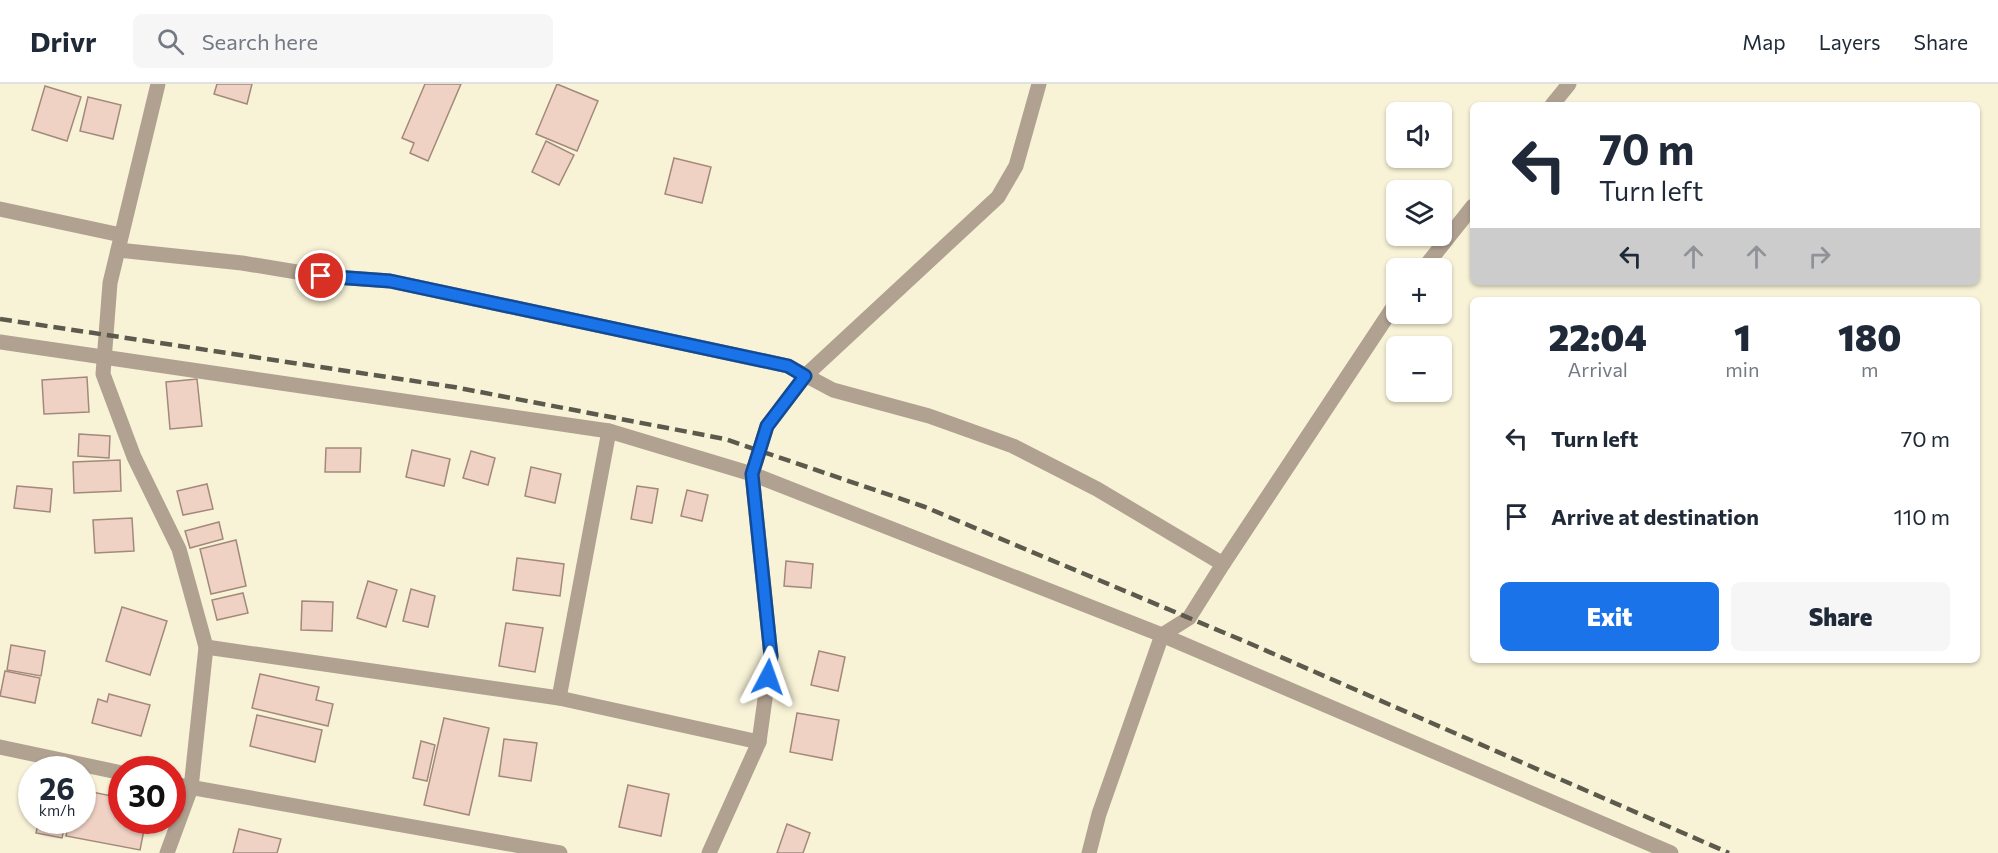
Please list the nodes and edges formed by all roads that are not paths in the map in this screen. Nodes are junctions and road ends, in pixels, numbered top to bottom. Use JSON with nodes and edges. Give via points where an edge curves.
{"nodes":[{"id":1,"x":159,"y":84,"type":"edge"},
{"id":2,"x":1040,"y":84,"type":"edge"},
{"id":3,"x":1569,"y":84,"type":"edge"},
{"id":4,"x":1554,"y":102,"type":"edge"},
{"id":5,"x":0,"y":209,"type":"edge"},
{"id":6,"x":1470,"y":210,"type":"edge"},
{"id":7,"x":119,"y":243,"type":"junction"},
{"id":8,"x":1432,"y":258,"type":"edge"},
{"id":9,"x":1386,"y":318,"type":"edge"},
{"id":10,"x":0,"y":342,"type":"edge"},
{"id":11,"x":104,"y":357,"type":"junction"},
{"id":12,"x":805,"y":376,"type":"junction"},
{"id":13,"x":609,"y":431,"type":"junction"},
{"id":14,"x":752,"y":474,"type":"junction"},
{"id":15,"x":1222,"y":564,"type":"junction"},
{"id":16,"x":1162,"y":635,"type":"junction"},
{"id":17,"x":206,"y":647,"type":"junction"},
{"id":18,"x":559,"y":698,"type":"junction"},
{"id":19,"x":759,"y":742,"type":"junction"},
{"id":20,"x":0,"y":747,"type":"edge"},
{"id":21,"x":108,"y":770,"type":"edge"},
{"id":22,"x":186,"y":787,"type":"edge"},
{"id":23,"x":191,"y":788,"type":"junction"},
{"id":24,"x":167,"y":853,"type":"edge"},
{"id":25,"x":560,"y":853,"type":"edge"},
{"id":26,"x":710,"y":853,"type":"edge"},
{"id":27,"x":1089,"y":853,"type":"edge"},
{"id":28,"x":1671,"y":853,"type":"edge"}],
"edges":[{"from":1,"to":7,"type":"street"},
{"from":2,"to":12,"type":"street","via":[[1016,166],[998,197]]},
{"from":3,"to":4,"type":"street"},
{"from":5,"to":7,"type":"street"},
{"from":6,"to":8,"type":"street"},
{"from":7,"to":11,"type":"street","via":[[110,283]]},
{"from":7,"to":12,"type":"street","via":[[321,276],[390,281],[788,366]]},
{"from":9,"to":15,"type":"street"},
{"from":10,"to":11,"type":"street"},
{"from":11,"to":13,"type":"street"},
{"from":11,"to":17,"type":"street","via":[[103,374],[134,457],[178,549]]},
{"from":12,"to":14,"type":"street","via":[[767,426]]},
{"from":12,"to":15,"type":"street","via":[[833,390],[929,416],[1013,446],[1097,489]]},
{"from":13,"to":14,"type":"street"},
{"from":13,"to":18,"type":"street"},
{"from":14,"to":16,"type":"street"},
{"from":14,"to":19,"type":"street","via":[[771,656]]},
{"from":15,"to":16,"type":"street","via":[[1189,618]]},
{"from":16,"to":27,"type":"street"},
{"from":16,"to":28,"type":"street"},
{"from":17,"to":18,"type":"street"},
{"from":17,"to":23,"type":"street"},
{"from":18,"to":19,"type":"street"},
{"from":19,"to":26,"type":"street"},
{"from":20,"to":21,"type":"street"},
{"from":22,"to":23,"type":"street"},
{"from":23,"to":24,"type":"street"},
{"from":23,"to":25,"type":"street"}]}
